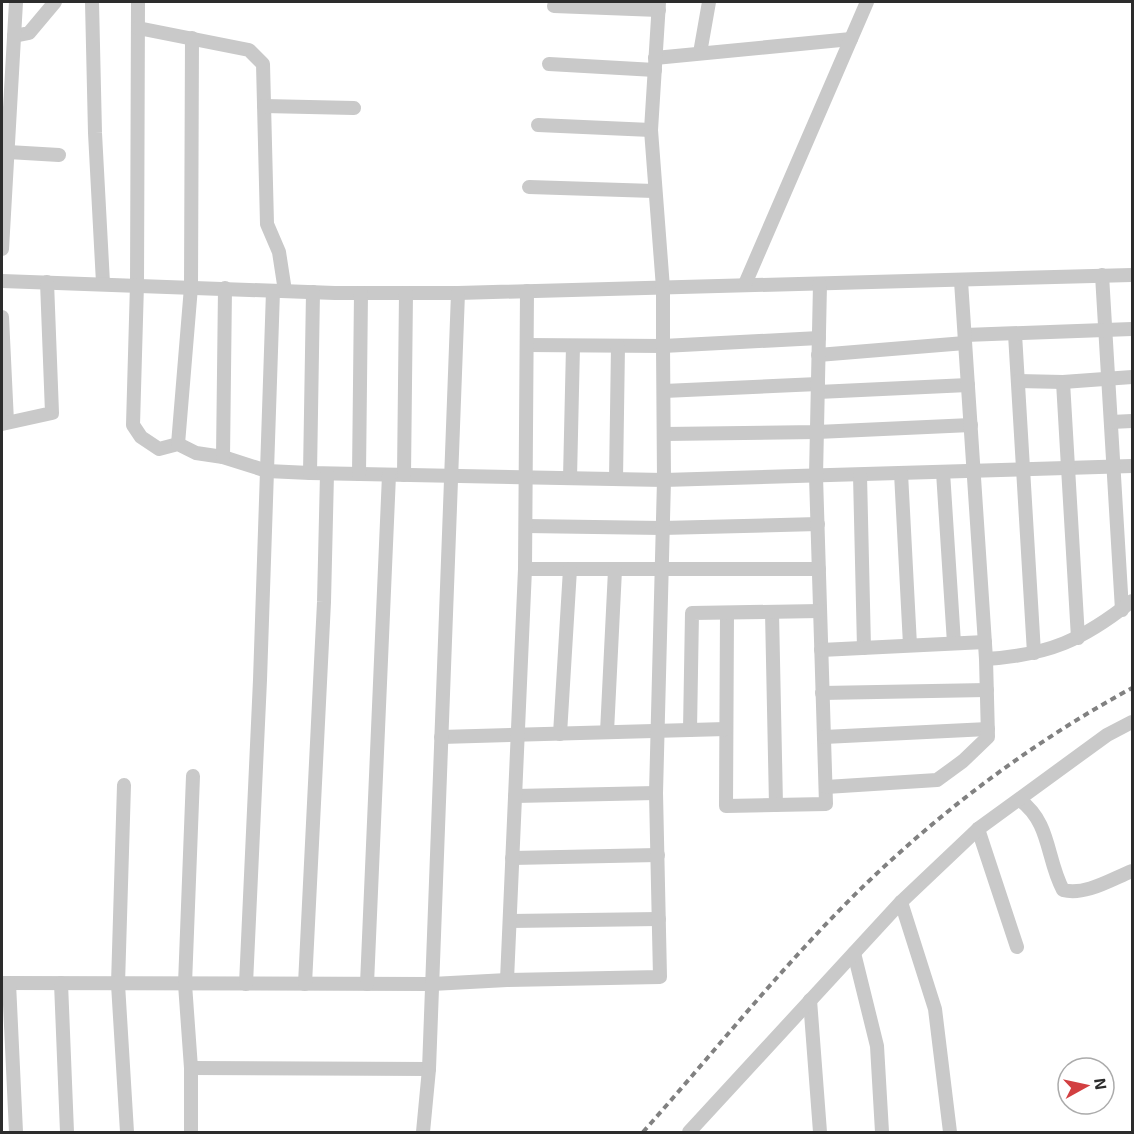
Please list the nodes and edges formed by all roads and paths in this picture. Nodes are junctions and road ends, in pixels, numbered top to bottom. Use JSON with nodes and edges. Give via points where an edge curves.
{"nodes":[{"id":1,"x":16,"y":2,"type":"edge"},
{"id":2,"x":55,"y":2,"type":"edge"},
{"id":3,"x":93,"y":2,"type":"edge"},
{"id":4,"x":138,"y":2,"type":"edge"},
{"id":5,"x":709,"y":2,"type":"edge"},
{"id":6,"x":867,"y":2,"type":"edge"},
{"id":7,"x":554,"y":6,"type":"dead end"},
{"id":8,"x":659,"y":6,"type":"edge"},
{"id":9,"x":138,"y":28,"type":"junction"},
{"id":10,"x":14,"y":36,"type":"junction"},
{"id":11,"x":192,"y":38,"type":"junction"},
{"id":12,"x":851,"y":39,"type":"junction"},
{"id":13,"x":700,"y":54,"type":"junction"},
{"id":14,"x":549,"y":64,"type":"dead end"},
{"id":15,"x":655,"y":64,"type":"junction"},
{"id":16,"x":264,"y":106,"type":"junction"},
{"id":17,"x":354,"y":108,"type":"dead end"},
{"id":18,"x":538,"y":125,"type":"dead end"},
{"id":19,"x":651,"y":130,"type":"junction"},
{"id":20,"x":8,"y":152,"type":"junction"},
{"id":21,"x":59,"y":155,"type":"dead end"},
{"id":22,"x":529,"y":187,"type":"dead end"},
{"id":23,"x":654,"y":191,"type":"junction"},
{"id":24,"x":2,"y":249,"type":"edge"},
{"id":25,"x":1102,"y":275,"type":"junction"},
{"id":26,"x":1132,"y":275,"type":"edge"},
{"id":27,"x":2,"y":281,"type":"edge"},
{"id":28,"x":961,"y":281,"type":"junction"},
{"id":29,"x":47,"y":282,"type":"junction"},
{"id":30,"x":103,"y":283,"type":"junction"},
{"id":31,"x":137,"y":284,"type":"junction"},
{"id":32,"x":745,"y":284,"type":"junction"},
{"id":33,"x":820,"y":284,"type":"junction"},
{"id":34,"x":191,"y":287,"type":"junction"},
{"id":35,"x":225,"y":288,"type":"junction"},
{"id":36,"x":663,"y":288,"type":"junction"},
{"id":37,"x":279,"y":291,"type":"junction"},
{"id":38,"x":526,"y":291,"type":"junction"},
{"id":39,"x":312,"y":292,"type":"junction"},
{"id":40,"x":361,"y":293,"type":"junction"},
{"id":41,"x":406,"y":293,"type":"junction"},
{"id":42,"x":458,"y":293,"type":"junction"},
{"id":43,"x":2,"y":317,"type":"edge"},
{"id":44,"x":1132,"y":329,"type":"edge"},
{"id":45,"x":1106,"y":330,"type":"junction"},
{"id":46,"x":1015,"y":334,"type":"junction"},
{"id":47,"x":819,"y":339,"type":"junction"},
{"id":48,"x":965,"y":339,"type":"junction"},
{"id":49,"x":527,"y":345,"type":"junction"},
{"id":50,"x":573,"y":345,"type":"junction"},
{"id":51,"x":618,"y":346,"type":"junction"},
{"id":52,"x":663,"y":346,"type":"junction"},
{"id":53,"x":818,"y":355,"type":"junction"},
{"id":54,"x":1132,"y":377,"type":"edge"},
{"id":55,"x":1108,"y":379,"type":"junction"},
{"id":56,"x":1018,"y":381,"type":"junction"},
{"id":57,"x":1063,"y":382,"type":"junction"},
{"id":58,"x":968,"y":385,"type":"junction"},
{"id":59,"x":818,"y":388,"type":"junction"},
{"id":60,"x":664,"y":391,"type":"junction"},
{"id":61,"x":1132,"y":421,"type":"edge"},
{"id":62,"x":1111,"y":422,"type":"junction"},
{"id":63,"x":4,"y":423,"type":"edge"},
{"id":64,"x":970,"y":425,"type":"junction"},
{"id":65,"x":817,"y":432,"type":"junction"},
{"id":66,"x":664,"y":434,"type":"junction"},
{"id":67,"x":178,"y":444,"type":"junction"},
{"id":68,"x":223,"y":457,"type":"junction"},
{"id":69,"x":1114,"y":466,"type":"junction"},
{"id":70,"x":1132,"y":466,"type":"edge"},
{"id":71,"x":1067,"y":468,"type":"junction"},
{"id":72,"x":1023,"y":469,"type":"junction"},
{"id":73,"x":267,"y":471,"type":"junction"},
{"id":74,"x":974,"y":471,"type":"junction"},
{"id":75,"x":943,"y":472,"type":"junction"},
{"id":76,"x":310,"y":473,"type":"junction"},
{"id":77,"x":327,"y":474,"type":"junction"},
{"id":78,"x":359,"y":474,"type":"junction"},
{"id":79,"x":901,"y":474,"type":"junction"},
{"id":80,"x":389,"y":475,"type":"junction"},
{"id":81,"x":404,"y":475,"type":"junction"},
{"id":82,"x":860,"y":475,"type":"junction"},
{"id":83,"x":451,"y":476,"type":"junction"},
{"id":84,"x":816,"y":476,"type":"junction"},
{"id":85,"x":527,"y":477,"type":"junction"},
{"id":86,"x":570,"y":478,"type":"junction"},
{"id":87,"x":616,"y":479,"type":"junction"},
{"id":88,"x":664,"y":480,"type":"junction"},
{"id":89,"x":818,"y":524,"type":"junction"},
{"id":90,"x":526,"y":526,"type":"junction"},
{"id":91,"x":662,"y":528,"type":"junction"},
{"id":92,"x":525,"y":569,"type":"junction"},
{"id":93,"x":570,"y":569,"type":"junction"},
{"id":94,"x":819,"y":569,"type":"junction"},
{"id":95,"x":615,"y":570,"type":"junction"},
{"id":96,"x":661,"y":570,"type":"junction"},
{"id":97,"x":1127,"y":605,"type":"edge"},
{"id":98,"x":820,"y":611,"type":"junction"},
{"id":99,"x":772,"y":612,"type":"junction"},
{"id":100,"x":727,"y":613,"type":"junction"},
{"id":101,"x":1078,"y":638,"type":"junction"},
{"id":102,"x":985,"y":642,"type":"junction"},
{"id":103,"x":954,"y":643,"type":"junction"},
{"id":104,"x":910,"y":645,"type":"junction"},
{"id":105,"x":864,"y":648,"type":"junction"},
{"id":106,"x":820,"y":650,"type":"junction"},
{"id":107,"x":1035,"y":653,"type":"junction"},
{"id":108,"x":986,"y":659,"type":"junction"},
{"id":109,"x":987,"y":690,"type":"junction"},
{"id":110,"x":822,"y":693,"type":"junction"},
{"id":111,"x":1132,"y":722,"type":"edge"},
{"id":112,"x":726,"y":729,"type":"junction"},
{"id":113,"x":988,"y":729,"type":"junction"},
{"id":114,"x":690,"y":730,"type":"junction"},
{"id":115,"x":657,"y":731,"type":"junction"},
{"id":116,"x":607,"y":732,"type":"junction"},
{"id":117,"x":560,"y":734,"type":"junction"},
{"id":118,"x":518,"y":735,"type":"junction"},
{"id":119,"x":441,"y":737,"type":"junction"},
{"id":120,"x":824,"y":737,"type":"junction"},
{"id":121,"x":193,"y":776,"type":"dead end"},
{"id":122,"x":124,"y":785,"type":"dead end"},
{"id":123,"x":826,"y":787,"type":"junction"},
{"id":124,"x":656,"y":793,"type":"junction"},
{"id":125,"x":515,"y":796,"type":"junction"},
{"id":126,"x":1020,"y":800,"type":"junction"},
{"id":127,"x":776,"y":805,"type":"junction"},
{"id":128,"x":978,"y":829,"type":"junction"},
{"id":129,"x":658,"y":855,"type":"junction"},
{"id":130,"x":512,"y":858,"type":"junction"},
{"id":131,"x":1132,"y":871,"type":"edge"},
{"id":132,"x":901,"y":902,"type":"junction"},
{"id":133,"x":659,"y":919,"type":"junction"},
{"id":134,"x":510,"y":921,"type":"junction"},
{"id":135,"x":1017,"y":947,"type":"dead end"},
{"id":136,"x":854,"y":953,"type":"junction"},
{"id":137,"x":507,"y":980,"type":"junction"},
{"id":138,"x":5,"y":983,"type":"edge"},
{"id":139,"x":61,"y":983,"type":"junction"},
{"id":140,"x":118,"y":984,"type":"junction"},
{"id":141,"x":185,"y":984,"type":"junction"},
{"id":142,"x":246,"y":984,"type":"junction"},
{"id":143,"x":304,"y":984,"type":"junction"},
{"id":144,"x":367,"y":984,"type":"junction"},
{"id":145,"x":432,"y":984,"type":"junction"},
{"id":146,"x":810,"y":1000,"type":"junction"},
{"id":147,"x":191,"y":1068,"type":"junction"},
{"id":148,"x":429,"y":1069,"type":"junction"},
{"id":149,"x":16,"y":1132,"type":"edge"},
{"id":150,"x":68,"y":1132,"type":"edge"},
{"id":151,"x":127,"y":1132,"type":"edge"},
{"id":152,"x":191,"y":1132,"type":"edge"},
{"id":153,"x":423,"y":1132,"type":"edge"},
{"id":154,"x":689,"y":1132,"type":"edge"},
{"id":155,"x":820,"y":1132,"type":"edge"},
{"id":156,"x":882,"y":1132,"type":"edge"},
{"id":157,"x":950,"y":1132,"type":"edge"}],
"edges":[{"from":1,"to":10,"type":"street"},
{"from":2,"to":10,"type":"street","via":[[29,33]]},
{"from":3,"to":30,"type":"street"},
{"from":4,"to":9,"type":"street"},
{"from":5,"to":13,"type":"street"},
{"from":6,"to":12,"type":"street"},
{"from":7,"to":8,"type":"street"},
{"from":8,"to":15,"type":"street"},
{"from":9,"to":11,"type":"street"},
{"from":9,"to":31,"type":"street"},
{"from":10,"to":20,"type":"street"},
{"from":11,"to":16,"type":"street","via":[[249,50],[263,64]]},
{"from":11,"to":34,"type":"street"},
{"from":12,"to":13,"type":"street"},
{"from":12,"to":32,"type":"street"},
{"from":13,"to":15,"type":"street"},
{"from":14,"to":15,"type":"street"},
{"from":15,"to":19,"type":"street"},
{"from":16,"to":17,"type":"street"},
{"from":16,"to":37,"type":"street","via":[[267,224],[279,252]]},
{"from":18,"to":19,"type":"street"},
{"from":19,"to":23,"type":"street"},
{"from":20,"to":21,"type":"street"},
{"from":20,"to":24,"type":"street"},
{"from":22,"to":23,"type":"street"},
{"from":23,"to":36,"type":"street"},
{"from":25,"to":26,"type":"street"},
{"from":25,"to":28,"type":"street"},
{"from":25,"to":45,"type":"street"},
{"from":27,"to":29,"type":"street"},
{"from":28,"to":33,"type":"street"},
{"from":28,"to":48,"type":"street"},
{"from":29,"to":30,"type":"street"},
{"from":29,"to":63,"type":"street","via":[[52,413]]},
{"from":30,"to":31,"type":"street"},
{"from":31,"to":34,"type":"street"},
{"from":31,"to":67,"type":"street","via":[[133,425],[141,437],[159,449]]},
{"from":32,"to":33,"type":"street"},
{"from":32,"to":36,"type":"street"},
{"from":33,"to":47,"type":"street"},
{"from":34,"to":35,"type":"street"},
{"from":34,"to":67,"type":"street"},
{"from":35,"to":37,"type":"street"},
{"from":35,"to":68,"type":"street"},
{"from":36,"to":38,"type":"street"},
{"from":36,"to":52,"type":"street"},
{"from":37,"to":39,"type":"street"},
{"from":37,"to":73,"type":"street"},
{"from":38,"to":42,"type":"street"},
{"from":38,"to":49,"type":"street"},
{"from":39,"to":40,"type":"street"},
{"from":39,"to":76,"type":"street"},
{"from":40,"to":41,"type":"street"},
{"from":40,"to":78,"type":"street"},
{"from":41,"to":42,"type":"street"},
{"from":41,"to":81,"type":"street"},
{"from":42,"to":83,"type":"street"},
{"from":43,"to":63,"type":"street"},
{"from":44,"to":45,"type":"street"},
{"from":45,"to":46,"type":"street"},
{"from":45,"to":55,"type":"street"},
{"from":46,"to":48,"type":"street"},
{"from":46,"to":56,"type":"street"},
{"from":47,"to":52,"type":"street"},
{"from":47,"to":53,"type":"street"},
{"from":48,"to":53,"type":"street"},
{"from":48,"to":58,"type":"street"},
{"from":49,"to":50,"type":"street"},
{"from":49,"to":85,"type":"street"},
{"from":50,"to":51,"type":"street"},
{"from":50,"to":86,"type":"street"},
{"from":51,"to":52,"type":"street"},
{"from":51,"to":87,"type":"street"},
{"from":52,"to":60,"type":"street"},
{"from":53,"to":59,"type":"street"},
{"from":54,"to":55,"type":"street"},
{"from":55,"to":57,"type":"street"},
{"from":55,"to":62,"type":"street"},
{"from":56,"to":57,"type":"street"},
{"from":56,"to":72,"type":"street"},
{"from":57,"to":71,"type":"street"},
{"from":58,"to":59,"type":"street"},
{"from":58,"to":64,"type":"street"},
{"from":59,"to":60,"type":"street"},
{"from":59,"to":65,"type":"street"},
{"from":60,"to":66,"type":"street"},
{"from":61,"to":62,"type":"street"},
{"from":62,"to":69,"type":"street"},
{"from":64,"to":65,"type":"street"},
{"from":64,"to":74,"type":"street"},
{"from":65,"to":66,"type":"street"},
{"from":65,"to":84,"type":"street"},
{"from":66,"to":88,"type":"street"},
{"from":67,"to":68,"type":"street","via":[[196,453]]},
{"from":68,"to":73,"type":"street"},
{"from":69,"to":70,"type":"street"},
{"from":69,"to":71,"type":"street"},
{"from":69,"to":97,"type":"street"},
{"from":71,"to":72,"type":"street"},
{"from":71,"to":101,"type":"street"},
{"from":72,"to":74,"type":"street"},
{"from":72,"to":107,"type":"street"},
{"from":73,"to":76,"type":"street"},
{"from":73,"to":142,"type":"street"},
{"from":74,"to":75,"type":"street"},
{"from":74,"to":102,"type":"street"},
{"from":75,"to":79,"type":"street"},
{"from":75,"to":103,"type":"street"},
{"from":76,"to":77,"type":"street"},
{"from":77,"to":78,"type":"street"},
{"from":77,"to":143,"type":"street"},
{"from":78,"to":80,"type":"street"},
{"from":79,"to":82,"type":"street"},
{"from":79,"to":104,"type":"street"},
{"from":80,"to":81,"type":"street"},
{"from":80,"to":144,"type":"street"},
{"from":81,"to":83,"type":"street"},
{"from":82,"to":84,"type":"street"},
{"from":82,"to":105,"type":"street"},
{"from":83,"to":85,"type":"street"},
{"from":83,"to":119,"type":"street"},
{"from":84,"to":88,"type":"street"},
{"from":84,"to":89,"type":"street"},
{"from":85,"to":86,"type":"street"},
{"from":85,"to":90,"type":"street"},
{"from":86,"to":87,"type":"street"},
{"from":87,"to":88,"type":"street"},
{"from":88,"to":91,"type":"street"},
{"from":89,"to":91,"type":"street"},
{"from":89,"to":94,"type":"street"},
{"from":90,"to":91,"type":"street"},
{"from":90,"to":92,"type":"street"},
{"from":91,"to":96,"type":"street"},
{"from":92,"to":93,"type":"street"},
{"from":92,"to":118,"type":"street"},
{"from":93,"to":95,"type":"street"},
{"from":93,"to":117,"type":"street"},
{"from":94,"to":96,"type":"street"},
{"from":94,"to":98,"type":"street"},
{"from":95,"to":96,"type":"street"},
{"from":95,"to":116,"type":"street"},
{"from":96,"to":115,"type":"street"},
{"from":97,"to":101,"type":"street"},
{"from":98,"to":99,"type":"street"},
{"from":98,"to":106,"type":"street"},
{"from":99,"to":100,"type":"street"},
{"from":99,"to":127,"type":"street"},
{"from":100,"to":112,"type":"street"},
{"from":100,"to":114,"type":"street","via":[[692,613]]},
{"from":101,"to":107,"type":"street"},
{"from":102,"to":103,"type":"street"},
{"from":102,"to":108,"type":"street"},
{"from":103,"to":104,"type":"street"},
{"from":104,"to":105,"type":"street"},
{"from":105,"to":106,"type":"street"},
{"from":106,"to":110,"type":"street"},
{"from":107,"to":108,"type":"street"},
{"from":108,"to":109,"type":"street"},
{"from":109,"to":110,"type":"street"},
{"from":109,"to":113,"type":"street"},
{"from":110,"to":120,"type":"street"},
{"from":111,"to":126,"type":"street","via":[[1107,735]]},
{"from":112,"to":114,"type":"street"},
{"from":112,"to":127,"type":"street","via":[[726,806]]},
{"from":113,"to":120,"type":"street"},
{"from":113,"to":123,"type":"street","via":[[988,737],[937,780]]},
{"from":114,"to":115,"type":"street"},
{"from":115,"to":116,"type":"street"},
{"from":115,"to":124,"type":"street"},
{"from":116,"to":117,"type":"street"},
{"from":117,"to":118,"type":"street"},
{"from":118,"to":119,"type":"street"},
{"from":118,"to":125,"type":"street"},
{"from":119,"to":145,"type":"street"},
{"from":120,"to":123,"type":"street"},
{"from":121,"to":141,"type":"street"},
{"from":122,"to":140,"type":"street"},
{"from":123,"to":127,"type":"street","via":[[826,804]]},
{"from":124,"to":125,"type":"street"},
{"from":124,"to":129,"type":"street"},
{"from":125,"to":130,"type":"street"},
{"from":126,"to":128,"type":"street"},
{"from":126,"to":131,"type":"street","via":[[1034,810],[1041,823],[1063,890],[1072,893],[1091,888]]},
{"from":128,"to":132,"type":"street"},
{"from":128,"to":135,"type":"street"},
{"from":129,"to":130,"type":"street"},
{"from":129,"to":133,"type":"street"},
{"from":130,"to":134,"type":"street"},
{"from":132,"to":136,"type":"street"},
{"from":132,"to":157,"type":"street","via":[[935,1010]]},
{"from":133,"to":134,"type":"street"},
{"from":133,"to":137,"type":"street","via":[[660,977]]},
{"from":134,"to":137,"type":"street"},
{"from":136,"to":146,"type":"street"},
{"from":136,"to":156,"type":"street","via":[[877,1046]]},
{"from":137,"to":145,"type":"street"},
{"from":138,"to":139,"type":"street"},
{"from":138,"to":149,"type":"street"},
{"from":139,"to":140,"type":"street"},
{"from":139,"to":150,"type":"street"},
{"from":140,"to":141,"type":"street"},
{"from":140,"to":151,"type":"street"},
{"from":141,"to":142,"type":"street"},
{"from":141,"to":147,"type":"street"},
{"from":142,"to":143,"type":"street"},
{"from":143,"to":144,"type":"street"},
{"from":144,"to":145,"type":"street"},
{"from":145,"to":148,"type":"street"},
{"from":146,"to":154,"type":"street"},
{"from":146,"to":155,"type":"street"},
{"from":147,"to":148,"type":"street"},
{"from":147,"to":152,"type":"street"},
{"from":148,"to":153,"type":"street"}]}
